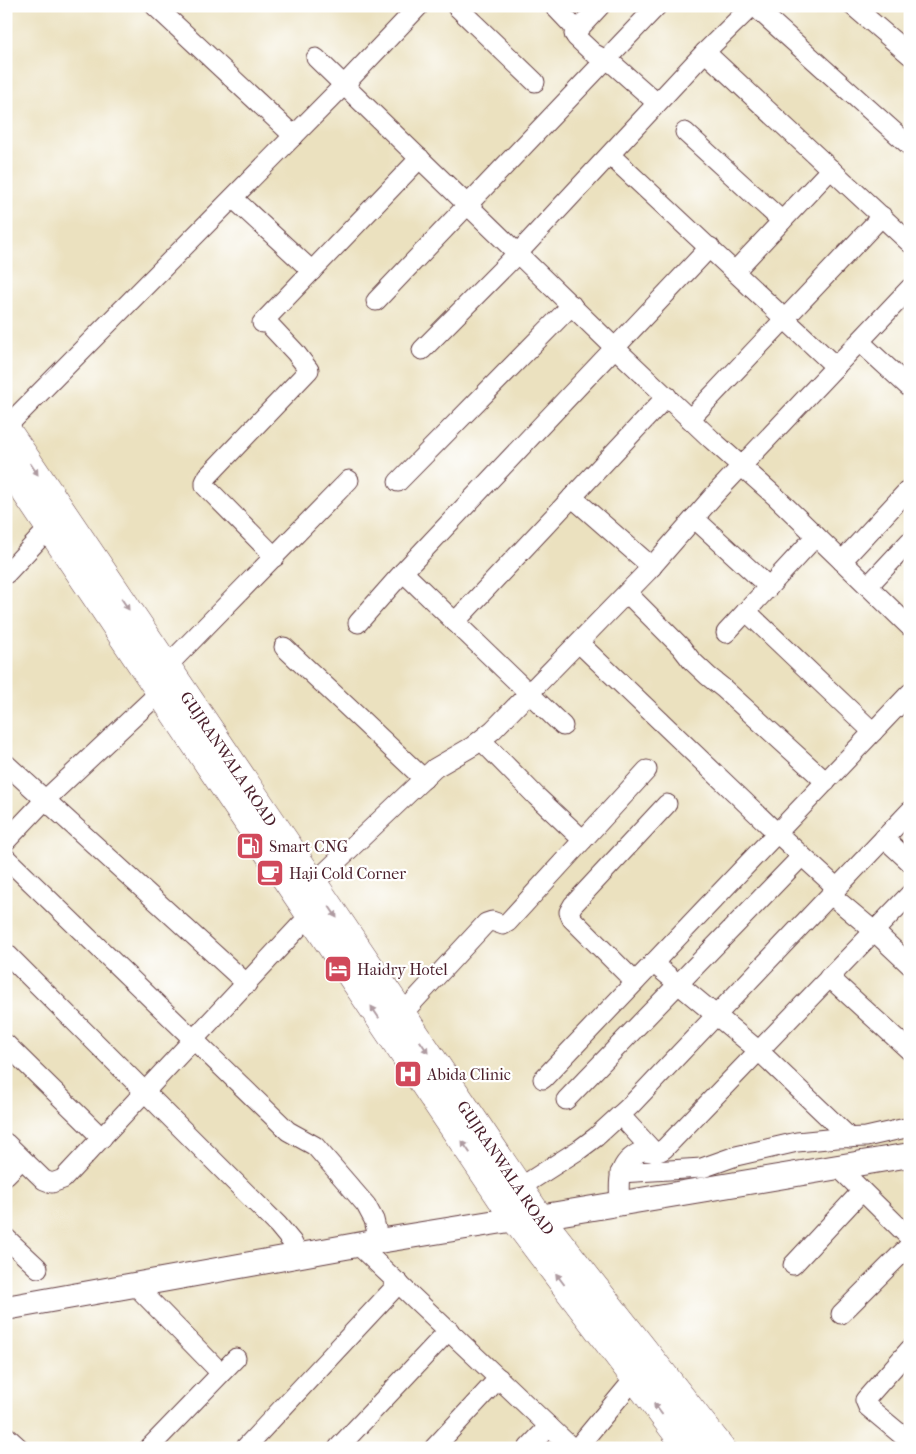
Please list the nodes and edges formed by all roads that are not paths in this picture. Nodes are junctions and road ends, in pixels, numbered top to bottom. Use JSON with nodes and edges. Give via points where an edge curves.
{"nodes":[{"id":1,"x":155,"y":6,"type":"edge"},
{"id":2,"x":419,"y":6,"type":"edge"},
{"id":3,"x":456,"y":6,"type":"edge"},
{"id":4,"x":554,"y":6,"type":"edge"},
{"id":5,"x":600,"y":6,"type":"edge"},
{"id":6,"x":657,"y":6,"type":"edge"},
{"id":7,"x":753,"y":6,"type":"edge"},
{"id":8,"x":853,"y":6,"type":"edge"},
{"id":9,"x":574,"y":34,"type":"junction"},
{"id":10,"x":906,"y":44,"type":"edge"},
{"id":11,"x":705,"y":52,"type":"junction"},
{"id":12,"x":316,"y":58,"type":"dead end"},
{"id":13,"x":606,"y":60,"type":"junction"},
{"id":14,"x":535,"y":82,"type":"dead end"},
{"id":15,"x":344,"y":85,"type":"junction"},
{"id":16,"x":657,"y":104,"type":"junction"},
{"id":17,"x":685,"y":132,"type":"dead end"},
{"id":18,"x":294,"y":136,"type":"junction"},
{"id":19,"x":910,"y":146,"type":"edge"},
{"id":20,"x":610,"y":155,"type":"junction"},
{"id":21,"x":420,"y":158,"type":"junction"},
{"id":22,"x":830,"y":169,"type":"junction"},
{"id":23,"x":233,"y":198,"type":"junction"},
{"id":24,"x":467,"y":204,"type":"junction"},
{"id":25,"x":882,"y":216,"type":"junction"},
{"id":26,"x":782,"y":221,"type":"junction"},
{"id":27,"x":910,"y":243,"type":"edge"},
{"id":28,"x":710,"y":247,"type":"junction"},
{"id":29,"x":518,"y":253,"type":"junction"},
{"id":30,"x":312,"y":271,"type":"junction"},
{"id":31,"x":735,"y":271,"type":"junction"},
{"id":32,"x":910,"y":288,"type":"edge"},
{"id":33,"x":376,"y":301,"type":"dead end"},
{"id":34,"x":572,"y":305,"type":"junction"},
{"id":35,"x":785,"y":318,"type":"junction"},
{"id":36,"x":860,"y":342,"type":"junction"},
{"id":37,"x":616,"y":348,"type":"junction"},
{"id":38,"x":422,"y":350,"type":"dead end"},
{"id":39,"x":836,"y":367,"type":"junction"},
{"id":40,"x":910,"y":388,"type":"edge"},
{"id":41,"x":667,"y":396,"type":"junction"},
{"id":42,"x":690,"y":419,"type":"junction"},
{"id":43,"x":6,"y":428,"type":"edge"},
{"id":44,"x":6,"y":463,"type":"edge"},
{"id":45,"x":742,"y":466,"type":"junction"},
{"id":46,"x":348,"y":480,"type":"dead end"},
{"id":47,"x":398,"y":482,"type":"dead end"},
{"id":48,"x":910,"y":488,"type":"edge"},
{"id":49,"x":572,"y":497,"type":"junction"},
{"id":50,"x":694,"y":518,"type":"junction"},
{"id":51,"x":50,"y":527,"type":"junction"},
{"id":52,"x":816,"y":536,"type":"junction"},
{"id":53,"x":910,"y":541,"type":"edge"},
{"id":54,"x":275,"y":557,"type":"junction"},
{"id":55,"x":842,"y":561,"type":"junction"},
{"id":56,"x":652,"y":567,"type":"junction"},
{"id":57,"x":403,"y":572,"type":"junction"},
{"id":58,"x":6,"y":574,"type":"edge"},
{"id":59,"x":868,"y":586,"type":"junction"},
{"id":60,"x":769,"y":587,"type":"junction"},
{"id":61,"x":627,"y":593,"type":"junction"},
{"id":62,"x":746,"y":611,"type":"junction"},
{"id":63,"x":454,"y":622,"type":"junction"},
{"id":64,"x":358,"y":623,"type":"dead end"},
{"id":65,"x":910,"y":627,"type":"edge"},
{"id":66,"x":726,"y":633,"type":"dead end"},
{"id":67,"x":579,"y":643,"type":"junction"},
{"id":68,"x":284,"y":647,"type":"dead end"},
{"id":69,"x":164,"y":679,"type":"junction"},
{"id":70,"x":529,"y":693,"type":"junction"},
{"id":71,"x":910,"y":693,"type":"edge"},
{"id":72,"x":563,"y":726,"type":"dead end"},
{"id":73,"x":873,"y":732,"type":"junction"},
{"id":74,"x":481,"y":740,"type":"junction"},
{"id":75,"x":6,"y":764,"type":"edge"},
{"id":76,"x":647,"y":770,"type":"dead end"},
{"id":77,"x":424,"y":779,"type":"junction"},
{"id":78,"x":826,"y":782,"type":"junction"},
{"id":79,"x":45,"y":800,"type":"junction"},
{"id":80,"x":667,"y":804,"type":"dead end"},
{"id":81,"x":910,"y":811,"type":"edge"},
{"id":82,"x":777,"y":833,"type":"junction"},
{"id":83,"x":884,"y":838,"type":"junction"},
{"id":84,"x":584,"y":840,"type":"junction"},
{"id":85,"x":6,"y":841,"type":"edge"},
{"id":86,"x":802,"y":856,"type":"junction"},
{"id":87,"x":6,"y":858,"type":"edge"},
{"id":88,"x":910,"y":862,"type":"edge"},
{"id":89,"x":314,"y":883,"type":"junction"},
{"id":90,"x":834,"y":891,"type":"junction"},
{"id":91,"x":910,"y":894,"type":"edge"},
{"id":92,"x":310,"y":915,"type":"junction"},
{"id":93,"x":874,"y":931,"type":"junction"},
{"id":94,"x":6,"y":954,"type":"edge"},
{"id":95,"x":653,"y":963,"type":"junction"},
{"id":96,"x":910,"y":965,"type":"edge"},
{"id":97,"x":829,"y":978,"type":"junction"},
{"id":98,"x":635,"y":982,"type":"junction"},
{"id":99,"x":247,"y":984,"type":"junction"},
{"id":100,"x":678,"y":984,"type":"junction"},
{"id":101,"x":402,"y":1014,"type":"junction"},
{"id":102,"x":716,"y":1016,"type":"junction"},
{"id":103,"x":194,"y":1040,"type":"junction"},
{"id":104,"x":6,"y":1044,"type":"edge"},
{"id":105,"x":759,"y":1051,"type":"junction"},
{"id":106,"x":910,"y":1051,"type":"edge"},
{"id":107,"x":543,"y":1079,"type":"dead end"},
{"id":108,"x":144,"y":1091,"type":"junction"},
{"id":109,"x":566,"y":1100,"type":"dead end"},
{"id":110,"x":620,"y":1115,"type":"junction"},
{"id":111,"x":910,"y":1127,"type":"edge"},
{"id":112,"x":102,"y":1138,"type":"junction"},
{"id":113,"x":853,"y":1138,"type":"junction"},
{"id":114,"x":6,"y":1143,"type":"edge"},
{"id":115,"x":655,"y":1153,"type":"junction"},
{"id":116,"x":910,"y":1155,"type":"edge"},
{"id":117,"x":22,"y":1159,"type":"junction"},
{"id":118,"x":849,"y":1165,"type":"junction"},
{"id":119,"x":620,"y":1173,"type":"junction"},
{"id":120,"x":6,"y":1176,"type":"edge"},
{"id":121,"x":520,"y":1188,"type":"junction"},
{"id":122,"x":862,"y":1191,"type":"junction"},
{"id":123,"x":620,"y":1204,"type":"junction"},
{"id":124,"x":527,"y":1218,"type":"junction"},
{"id":125,"x":6,"y":1238,"type":"edge"},
{"id":126,"x":910,"y":1238,"type":"edge"},
{"id":127,"x":368,"y":1243,"type":"junction"},
{"id":128,"x":910,"y":1245,"type":"edge"},
{"id":129,"x":299,"y":1256,"type":"junction"},
{"id":130,"x":793,"y":1265,"type":"dead end"},
{"id":131,"x":38,"y":1268,"type":"dead end"},
{"id":132,"x":399,"y":1283,"type":"junction"},
{"id":133,"x":135,"y":1285,"type":"junction"},
{"id":134,"x":6,"y":1308,"type":"edge"},
{"id":135,"x":841,"y":1314,"type":"dead end"},
{"id":136,"x":449,"y":1330,"type":"junction"},
{"id":137,"x":910,"y":1349,"type":"edge"},
{"id":138,"x":236,"y":1358,"type":"dead end"},
{"id":139,"x":220,"y":1374,"type":"junction"},
{"id":140,"x":499,"y":1378,"type":"junction"},
{"id":141,"x":635,"y":1378,"type":"junction"},
{"id":142,"x":549,"y":1426,"type":"junction"},
{"id":143,"x":6,"y":1436,"type":"edge"},
{"id":144,"x":910,"y":1442,"type":"edge"},
{"id":145,"x":19,"y":1448,"type":"edge"},
{"id":146,"x":149,"y":1448,"type":"edge"},
{"id":147,"x":245,"y":1448,"type":"edge"},
{"id":148,"x":338,"y":1448,"type":"edge"},
{"id":149,"x":434,"y":1448,"type":"edge"},
{"id":150,"x":528,"y":1448,"type":"edge"},
{"id":151,"x":572,"y":1448,"type":"edge"},
{"id":152,"x":578,"y":1448,"type":"edge"},
{"id":153,"x":688,"y":1448,"type":"edge"},
{"id":154,"x":721,"y":1448,"type":"edge"}],
"edges":[{"from":1,"to":18,"type":"street"},
{"from":2,"to":15,"type":"street"},
{"from":3,"to":14,"type":"street"},
{"from":4,"to":9,"type":"street","via":[[573,26]]},
{"from":5,"to":9,"type":"street"},
{"from":6,"to":13,"type":"street"},
{"from":7,"to":11,"type":"street"},
{"from":7,"to":19,"type":"street"},
{"from":8,"to":10,"type":"street"},
{"from":9,"to":13,"type":"street","via":[[597,56]]},
{"from":11,"to":16,"type":"street"},
{"from":11,"to":22,"type":"street"},
{"from":12,"to":15,"type":"street"},
{"from":13,"to":16,"type":"street"},
{"from":13,"to":24,"type":"street"},
{"from":15,"to":18,"type":"street"},
{"from":15,"to":21,"type":"street"},
{"from":16,"to":20,"type":"street"},
{"from":17,"to":26,"type":"street"},
{"from":18,"to":23,"type":"street"},
{"from":20,"to":28,"type":"street"},
{"from":20,"to":29,"type":"street"},
{"from":21,"to":24,"type":"street"},
{"from":21,"to":30,"type":"street"},
{"from":22,"to":25,"type":"street"},
{"from":22,"to":26,"type":"street"},
{"from":23,"to":30,"type":"street"},
{"from":23,"to":43,"type":"street"},
{"from":24,"to":29,"type":"street"},
{"from":24,"to":33,"type":"street"},
{"from":25,"to":27,"type":"street"},
{"from":25,"to":35,"type":"street"},
{"from":26,"to":31,"type":"street"},
{"from":28,"to":31,"type":"street"},
{"from":28,"to":37,"type":"street"},
{"from":29,"to":34,"type":"street"},
{"from":29,"to":38,"type":"street"},
{"from":30,"to":54,"type":"street","via":[[263,321],[309,370],[205,482],[205,486]]},
{"from":31,"to":35,"type":"street"},
{"from":32,"to":36,"type":"street"},
{"from":34,"to":37,"type":"street"},
{"from":34,"to":47,"type":"street"},
{"from":35,"to":39,"type":"street"},
{"from":35,"to":42,"type":"street"},
{"from":36,"to":39,"type":"street"},
{"from":36,"to":40,"type":"street"},
{"from":37,"to":41,"type":"street"},
{"from":37,"to":57,"type":"street"},
{"from":39,"to":45,"type":"street"},
{"from":41,"to":42,"type":"street"},
{"from":41,"to":49,"type":"street"},
{"from":42,"to":45,"type":"street"},
{"from":43,"to":69,"type":"highway","name":"GUJRANWALA ROAD","one_way":true},
{"from":44,"to":51,"type":"highway","name":"GUJRANWALA ROAD"},
{"from":45,"to":50,"type":"street"},
{"from":45,"to":52,"type":"street"},
{"from":46,"to":54,"type":"street"},
{"from":48,"to":55,"type":"street"},
{"from":49,"to":56,"type":"street"},
{"from":49,"to":63,"type":"street"},
{"from":50,"to":56,"type":"street"},
{"from":50,"to":60,"type":"street"},
{"from":51,"to":58,"type":"street"},
{"from":51,"to":69,"type":"highway","name":"GUJRANWALA ROAD"},
{"from":52,"to":55,"type":"street"},
{"from":52,"to":60,"type":"street"},
{"from":53,"to":59,"type":"street"},
{"from":54,"to":69,"type":"street"},
{"from":55,"to":59,"type":"street"},
{"from":56,"to":61,"type":"street"},
{"from":57,"to":63,"type":"street"},
{"from":57,"to":64,"type":"street"},
{"from":59,"to":65,"type":"street"},
{"from":60,"to":62,"type":"street"},
{"from":61,"to":67,"type":"street"},
{"from":61,"to":78,"type":"street","via":[[708,676]]},
{"from":62,"to":66,"type":"street"},
{"from":62,"to":73,"type":"street"},
{"from":63,"to":70,"type":"street"},
{"from":67,"to":70,"type":"street"},
{"from":67,"to":82,"type":"street"},
{"from":68,"to":77,"type":"street"},
{"from":69,"to":79,"type":"street"},
{"from":69,"to":89,"type":"highway","name":"GUJRANWALA ROAD"},
{"from":69,"to":92,"type":"highway","name":"GUJRANWALA ROAD"},
{"from":70,"to":72,"type":"street"},
{"from":70,"to":74,"type":"street"},
{"from":71,"to":73,"type":"street"},
{"from":73,"to":78,"type":"street"},
{"from":74,"to":77,"type":"street","via":[[434,768]]},
{"from":74,"to":84,"type":"street"},
{"from":75,"to":79,"type":"street"},
{"from":76,"to":84,"type":"street"},
{"from":77,"to":89,"type":"street"},
{"from":78,"to":82,"type":"street"},
{"from":79,"to":85,"type":"street"},
{"from":79,"to":99,"type":"street"},
{"from":80,"to":98,"type":"street","via":[[569,912],[572,919]]},
{"from":81,"to":83,"type":"street"},
{"from":82,"to":86,"type":"street"},
{"from":82,"to":95,"type":"street"},
{"from":83,"to":88,"type":"street"},
{"from":83,"to":90,"type":"street"},
{"from":84,"to":101,"type":"street","via":[[508,922],[503,925],[492,921],[486,923]]},
{"from":86,"to":90,"type":"street"},
{"from":86,"to":100,"type":"street"},
{"from":87,"to":103,"type":"street"},
{"from":89,"to":101,"type":"highway","name":"GUJRANWALA ROAD","one_way":true},
{"from":90,"to":93,"type":"street"},
{"from":90,"to":102,"type":"street"},
{"from":91,"to":93,"type":"street"},
{"from":92,"to":99,"type":"street"},
{"from":124,"to":92,"type":"highway","name":"GUJRANWALA ROAD","one_way":true},
{"from":93,"to":96,"type":"street"},
{"from":93,"to":97,"type":"street"},
{"from":94,"to":108,"type":"street"},
{"from":95,"to":98,"type":"street"},
{"from":95,"to":100,"type":"street"},
{"from":97,"to":105,"type":"street"},
{"from":97,"to":106,"type":"street"},
{"from":98,"to":107,"type":"street"},
{"from":99,"to":103,"type":"street"},
{"from":100,"to":102,"type":"street"},
{"from":100,"to":109,"type":"street"},
{"from":101,"to":121,"type":"highway","name":"GUJRANWALA ROAD","one_way":true},
{"from":102,"to":105,"type":"street"},
{"from":102,"to":110,"type":"street"},
{"from":103,"to":108,"type":"street"},
{"from":103,"to":127,"type":"street","via":[[288,1131],[315,1146],[366,1205],[374,1220]]},
{"from":104,"to":112,"type":"street"},
{"from":105,"to":113,"type":"street"},
{"from":105,"to":115,"type":"street","via":[[661,1152]]},
{"from":108,"to":112,"type":"street"},
{"from":108,"to":129,"type":"street","via":[[278,1225]]},
{"from":110,"to":115,"type":"street"},
{"from":110,"to":121,"type":"street","via":[[580,1149]]},
{"from":111,"to":113,"type":"street"},
{"from":112,"to":117,"type":"street","via":[[57,1182],[44,1180]]},
{"from":113,"to":118,"type":"street"},
{"from":113,"to":119,"type":"street","via":[[796,1142],[693,1170]]},
{"from":114,"to":117,"type":"street"},
{"from":115,"to":119,"type":"street","via":[[638,1153]]},
{"from":116,"to":118,"type":"main road"},
{"from":117,"to":120,"type":"street"},
{"from":118,"to":122,"type":"street"},
{"from":118,"to":123,"type":"main road"},
{"from":119,"to":123,"type":"street"},
{"from":121,"to":124,"type":"highway","name":"GUJRANWALA ROAD"},
{"from":122,"to":126,"type":"street"},
{"from":122,"to":130,"type":"street"},
{"from":123,"to":124,"type":"main road"},
{"from":124,"to":127,"type":"main road"},
{"from":141,"to":124,"type":"highway","name":"GUJRANWALA ROAD","one_way":true},
{"from":124,"to":154,"type":"highway","name":"GUJRANWALA ROAD"},
{"from":125,"to":131,"type":"street"},
{"from":127,"to":129,"type":"main road"},
{"from":127,"to":132,"type":"street"},
{"from":128,"to":135,"type":"street"},
{"from":129,"to":133,"type":"main road"},
{"from":132,"to":136,"type":"street"},
{"from":132,"to":147,"type":"street"},
{"from":133,"to":134,"type":"main road"},
{"from":133,"to":139,"type":"street"},
{"from":136,"to":140,"type":"street"},
{"from":136,"to":148,"type":"street"},
{"from":137,"to":144,"type":"street","via":[[865,1400],[868,1407]]},
{"from":138,"to":139,"type":"street"},
{"from":139,"to":146,"type":"street"},
{"from":140,"to":142,"type":"street"},
{"from":140,"to":149,"type":"street"},
{"from":141,"to":152,"type":"street"},
{"from":153,"to":141,"type":"highway","name":"GUJRANWALA ROAD","one_way":true},
{"from":142,"to":150,"type":"street"},
{"from":142,"to":151,"type":"street"},
{"from":143,"to":145,"type":"street"}]}
